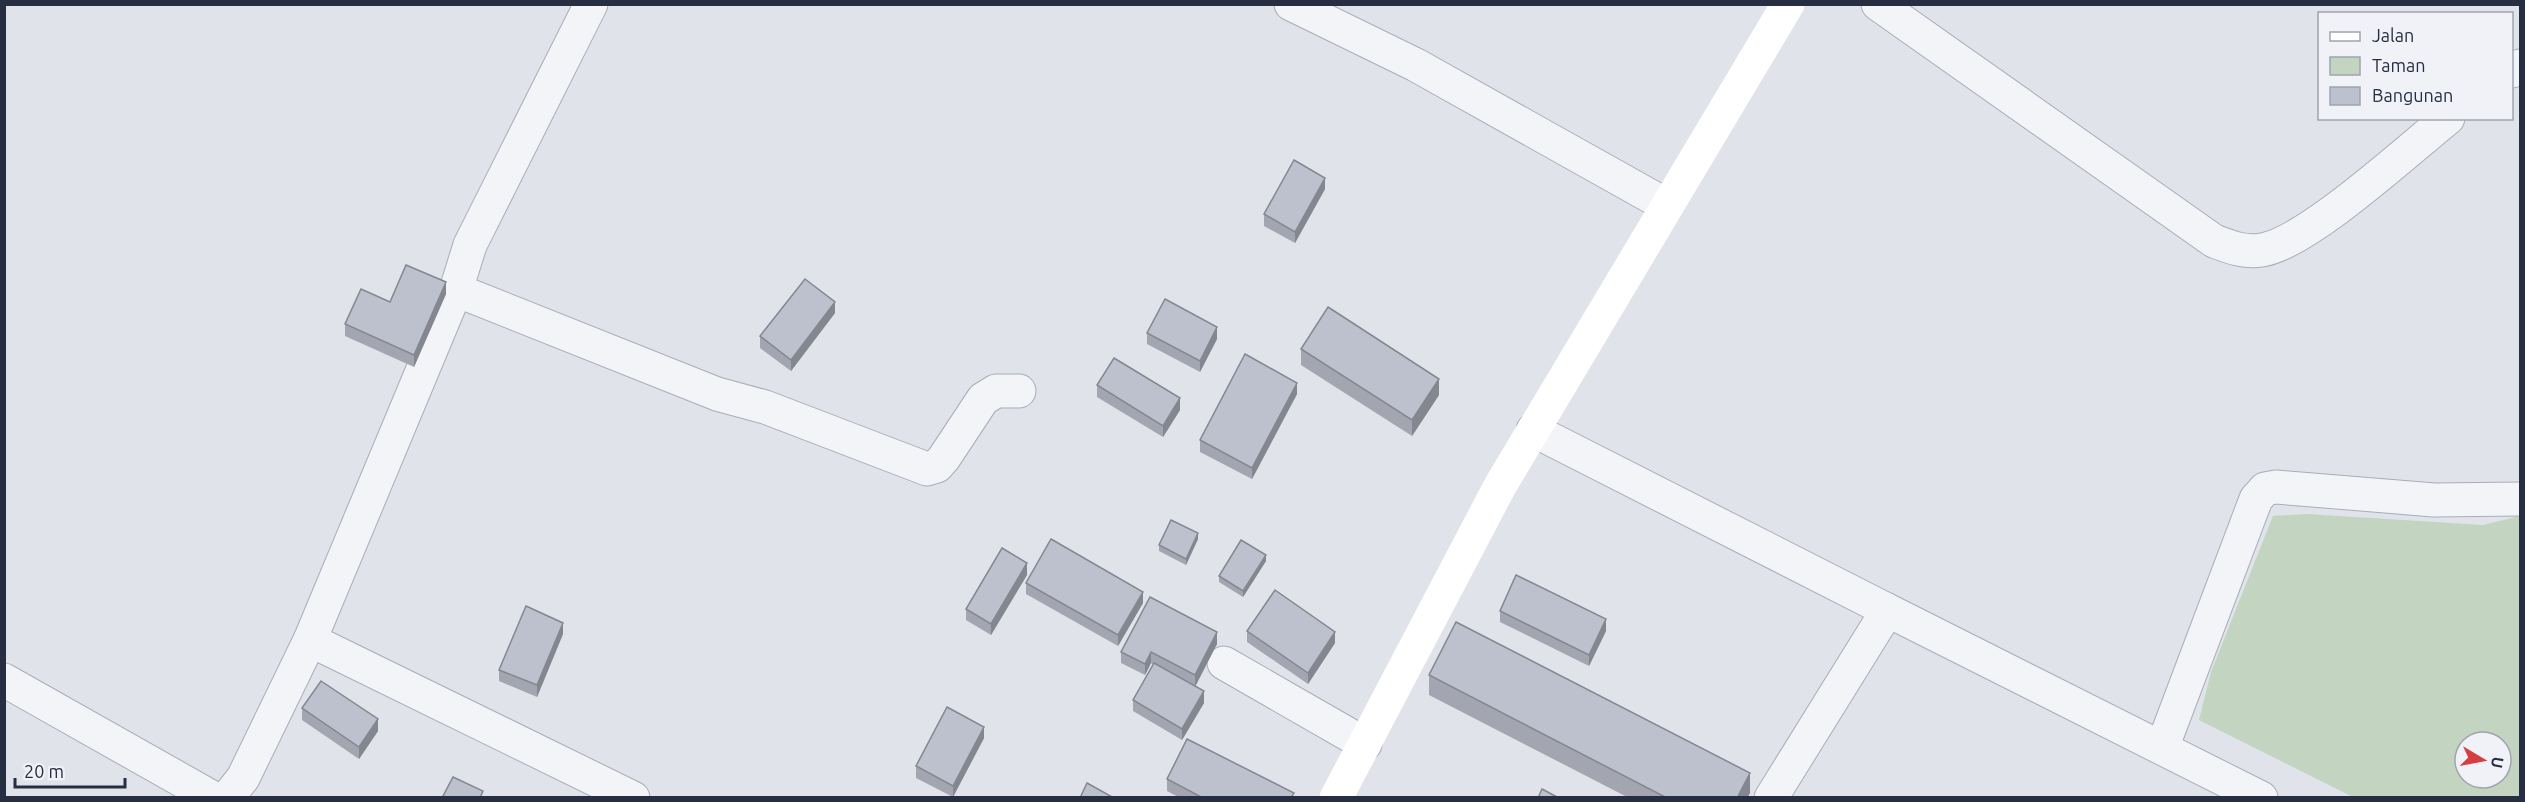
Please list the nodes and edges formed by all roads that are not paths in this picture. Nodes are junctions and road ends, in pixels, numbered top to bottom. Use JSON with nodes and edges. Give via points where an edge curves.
{"nodes":[{"id":1,"x":591,"y":4,"type":"edge"},
{"id":2,"x":1291,"y":4,"type":"edge"},
{"id":3,"x":1788,"y":4,"type":"edge"},
{"id":4,"x":1878,"y":4,"type":"edge"},
{"id":5,"x":2445,"y":120,"type":"edge"},
{"id":6,"x":1666,"y":205,"type":"junction"},
{"id":7,"x":456,"y":290,"type":"junction"},
{"id":8,"x":1018,"y":391,"type":"dead end"},
{"id":9,"x":1533,"y":430,"type":"junction"},
{"id":10,"x":2520,"y":499,"type":"edge"},
{"id":11,"x":1885,"y":609,"type":"junction"},
{"id":12,"x":310,"y":640,"type":"junction"},
{"id":13,"x":1224,"y":663,"type":"dead end"},
{"id":14,"x":4,"y":680,"type":"edge"},
{"id":15,"x":1365,"y":744,"type":"junction"},
{"id":16,"x":2162,"y":748,"type":"junction"},
{"id":17,"x":213,"y":798,"type":"edge"},
{"id":18,"x":227,"y":798,"type":"edge"},
{"id":19,"x":633,"y":798,"type":"edge"},
{"id":20,"x":1336,"y":798,"type":"edge"},
{"id":21,"x":1772,"y":798,"type":"edge"},
{"id":22,"x":2261,"y":798,"type":"edge"}],
"edges":[{"from":1,"to":7,"type":"street","via":[[470,245]]},
{"from":2,"to":6,"type":"street","via":[[1416,65]]},
{"from":3,"to":6,"type":"street"},
{"from":4,"to":5,"type":"street","via":[[2214,241],[2245,252],[2265,250],[2300,234]]},
{"from":6,"to":9,"type":"street"},
{"from":7,"to":8,"type":"street","via":[[717,394],[765,407],[927,469],[944,458],[983,399],[996,391]]},
{"from":7,"to":12,"type":"street"},
{"from":9,"to":11,"type":"street"},
{"from":9,"to":15,"type":"street"},
{"from":10,"to":16,"type":"street","via":[[2434,500],[2265,489],[2256,499]]},
{"from":11,"to":16,"type":"street"},
{"from":11,"to":21,"type":"street"},
{"from":12,"to":18,"type":"street","via":[[243,778]]},
{"from":12,"to":19,"type":"street"},
{"from":13,"to":15,"type":"street"},
{"from":14,"to":17,"type":"street"},
{"from":15,"to":20,"type":"street"},
{"from":16,"to":22,"type":"street"}]}
